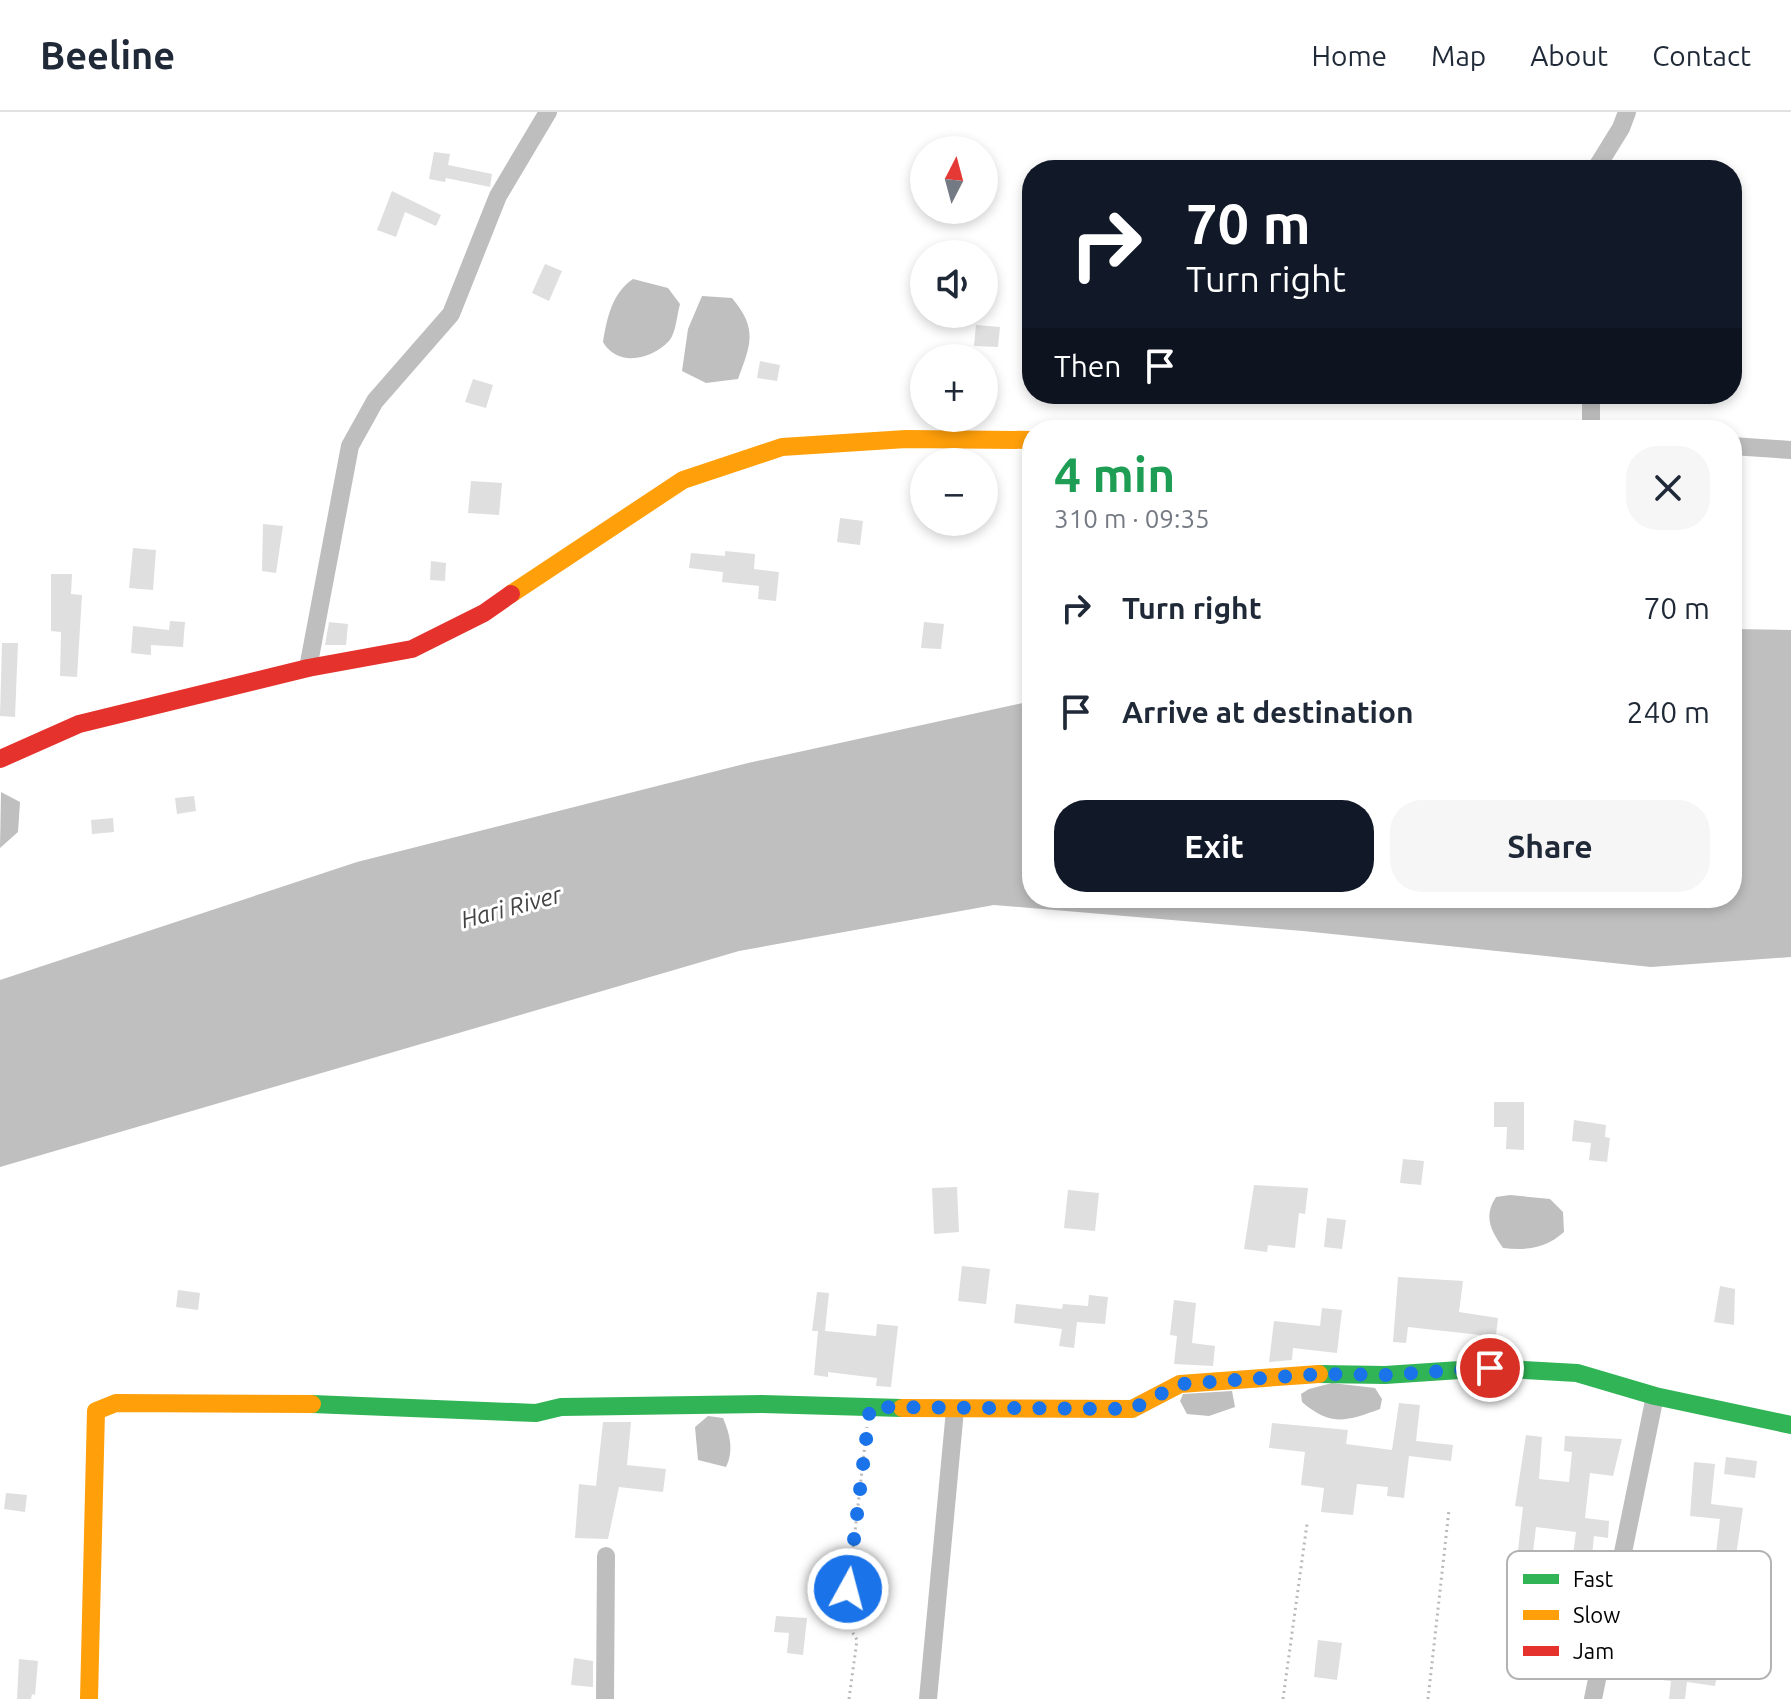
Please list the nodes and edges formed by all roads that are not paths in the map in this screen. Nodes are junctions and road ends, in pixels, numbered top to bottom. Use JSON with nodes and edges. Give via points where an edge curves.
{"nodes":[{"id":1,"x":548,"y":112,"type":"edge"},
{"id":2,"x":1627,"y":112,"type":"edge"},
{"id":3,"x":1601,"y":160,"type":"edge"},
{"id":4,"x":1022,"y":440,"type":"edge"},
{"id":5,"x":1742,"y":447,"type":"edge"},
{"id":6,"x":1791,"y":450,"type":"edge"},
{"id":7,"x":308,"y":668,"type":"junction"},
{"id":8,"x":0,"y":759,"type":"edge"},
{"id":9,"x":1655,"y":1396,"type":"junction"},
{"id":10,"x":955,"y":1410,"type":"junction"},
{"id":11,"x":1791,"y":1425,"type":"edge"},
{"id":12,"x":1623,"y":1551,"type":"edge"},
{"id":13,"x":606,"y":1556,"type":"dead end"},
{"id":14,"x":1597,"y":1679,"type":"edge"},
{"id":15,"x":89,"y":1699,"type":"edge"},
{"id":16,"x":605,"y":1699,"type":"edge"},
{"id":17,"x":928,"y":1699,"type":"edge"},
{"id":18,"x":1593,"y":1699,"type":"edge"}],
"edges":[{"from":1,"to":7,"type":"street","via":[[498,196],[451,314],[375,401],[350,446]]},
{"from":2,"to":3,"type":"street"},
{"from":4,"to":7,"type":"street","via":[[906,439],[782,447],[683,480],[484,613],[412,649]]},
{"from":5,"to":6,"type":"street"},
{"from":7,"to":8,"type":"street","via":[[79,724]]},
{"from":9,"to":10,"type":"street","via":[[1577,1373],[1490,1368],[1180,1384],[1132,1409]]},
{"from":9,"to":11,"type":"street"},
{"from":9,"to":12,"type":"street"},
{"from":10,"to":15,"type":"street","via":[[762,1404],[561,1407],[536,1413],[257,1402],[116,1403],[96,1411]]},
{"from":10,"to":17,"type":"street"},
{"from":13,"to":16,"type":"street"},
{"from":14,"to":18,"type":"street"}]}
